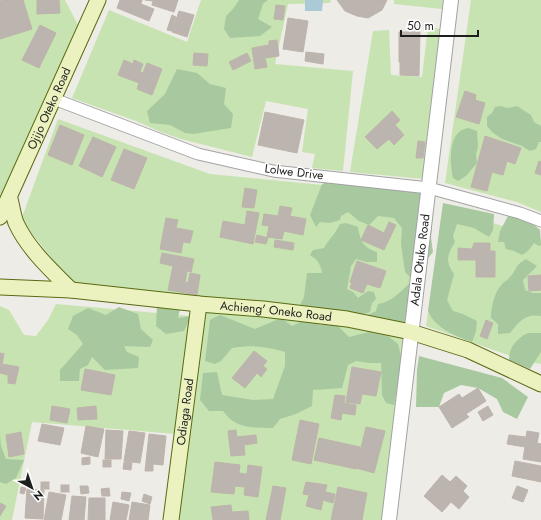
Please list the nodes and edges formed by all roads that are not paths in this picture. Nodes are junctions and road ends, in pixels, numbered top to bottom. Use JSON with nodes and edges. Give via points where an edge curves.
{"nodes":[{"id":1,"x":98,"y":0,"type":"edge"},
{"id":2,"x":451,"y":0,"type":"edge"},
{"id":3,"x":54,"y":99,"type":"junction"},
{"id":4,"x":430,"y":188,"type":"junction"},
{"id":5,"x":10,"y":199,"type":"junction"},
{"id":6,"x":0,"y":217,"type":"edge"},
{"id":7,"x":541,"y":221,"type":"edge"},
{"id":8,"x":0,"y":287,"type":"edge"},
{"id":9,"x":71,"y":290,"type":"junction"},
{"id":10,"x":199,"y":304,"type":"junction"},
{"id":11,"x":411,"y":332,"type":"junction"},
{"id":12,"x":541,"y":384,"type":"edge"},
{"id":13,"x":170,"y":520,"type":"edge"},
{"id":14,"x":389,"y":520,"type":"edge"}],
"edges":[{"from":1,"to":3,"type":"main road","name":"Ojijo Oteko Road"},
{"from":2,"to":4,"type":"street","name":"Adala Otuko Road"},
{"from":3,"to":4,"type":"street","name":"Lolwe Drive","via":[[198,154],[273,171]]},
{"from":3,"to":5,"type":"main road","name":"Ojijo Oteko Road"},
{"from":4,"to":7,"type":"street","name":"Lolwe Drive","via":[[520,212]]},
{"from":4,"to":11,"type":"street","name":"Adala Otuko Road"},
{"from":5,"to":6,"type":"main road","name":"Ojijo Oteko Road"},
{"from":5,"to":9,"type":"main road","via":[[16,222],[30,246]]},
{"from":8,"to":9,"type":"main road","name":"Achieng' Oneko Road"},
{"from":9,"to":10,"type":"main road","name":"Achieng' Oneko Road"},
{"from":10,"to":11,"type":"main road","name":"Achieng' Oneko Road","via":[[347,319]]},
{"from":10,"to":13,"type":"main road","name":"Odiaga Road"},
{"from":11,"to":12,"type":"main road","name":"Achieng' Oneko Road","via":[[468,350]]},
{"from":11,"to":14,"type":"street","name":"Adala Otuko Road"}]}
